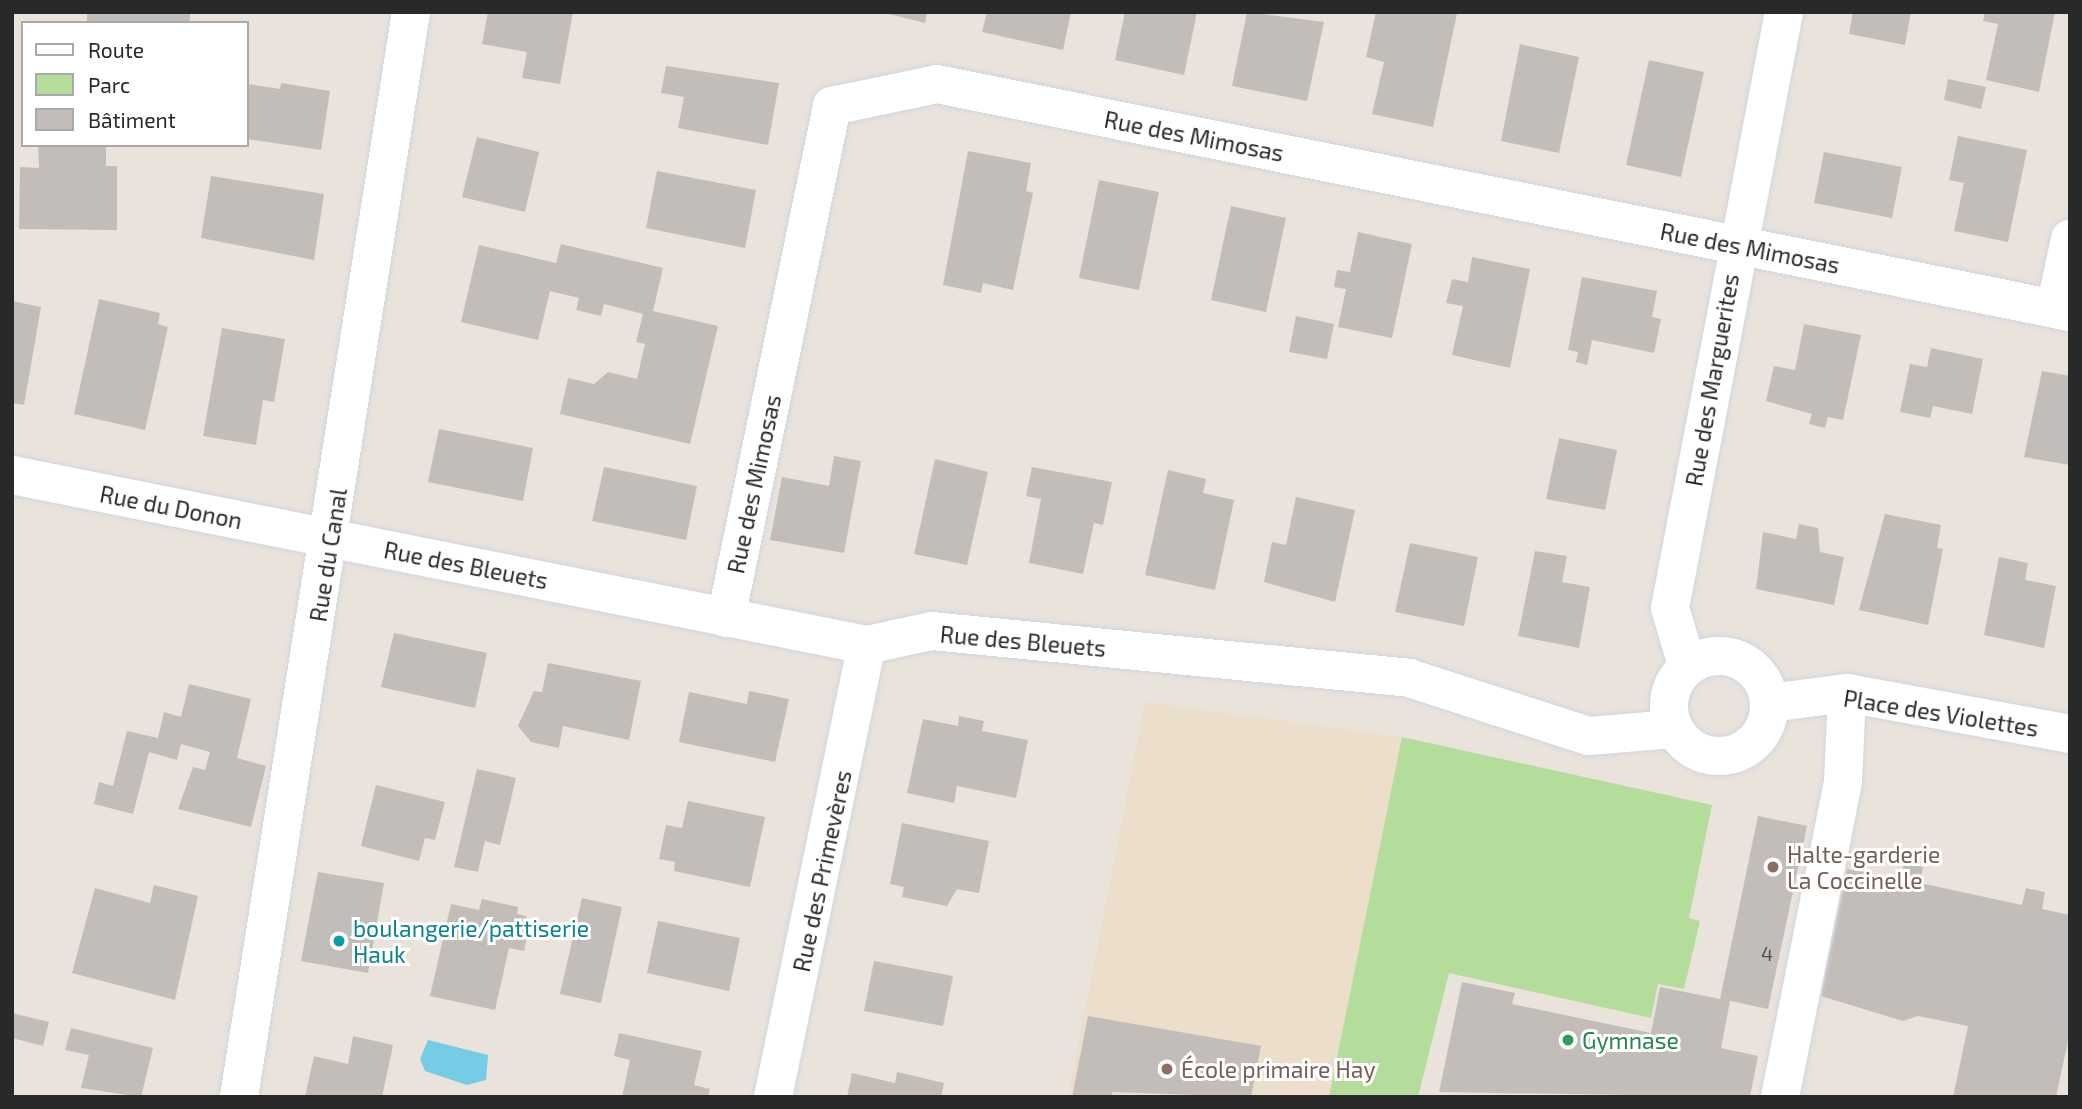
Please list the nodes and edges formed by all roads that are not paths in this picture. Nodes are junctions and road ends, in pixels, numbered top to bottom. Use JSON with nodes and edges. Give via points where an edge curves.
{"nodes":[{"id":1,"x":411,"y":12,"type":"edge"},
{"id":2,"x":1784,"y":12,"type":"edge"},
{"id":3,"x":2070,"y":239,"type":"edge"},
{"id":4,"x":1736,"y":245,"type":"junction"},
{"id":5,"x":2062,"y":311,"type":"edge"},
{"id":6,"x":12,"y":475,"type":"edge"},
{"id":7,"x":331,"y":538,"type":"junction"},
{"id":8,"x":726,"y":618,"type":"junction"},
{"id":9,"x":867,"y":645,"type":"junction"},
{"id":10,"x":1687,"y":665,"type":"junction"},
{"id":11,"x":1847,"y":693,"type":"junction"},
{"id":12,"x":1770,"y":704,"type":"junction"},
{"id":13,"x":1674,"y":729,"type":"junction"},
{"id":14,"x":2070,"y":734,"type":"edge"},
{"id":15,"x":239,"y":1097,"type":"edge"},
{"id":16,"x":773,"y":1097,"type":"edge"},
{"id":17,"x":1780,"y":1097,"type":"edge"}],
"edges":[{"from":1,"to":7,"type":"street","name":"Rue du Canal"},
{"from":2,"to":4,"type":"street","name":"Rue des Marguerites"},
{"from":3,"to":5,"type":"street"},
{"from":4,"to":5,"type":"street","name":"Rue des Mimosas"},
{"from":4,"to":8,"type":"street","name":"Rue des Mimosas","via":[[937,84],[832,106]]},
{"from":4,"to":10,"type":"street","name":"Rue des Marguerites","via":[[1670,608]]},
{"from":6,"to":7,"type":"street","name":"Rue du Donon"},
{"from":7,"to":8,"type":"street","name":"Rue des Bleuets"},
{"from":7,"to":15,"type":"street","name":"Rue du Canal"},
{"from":8,"to":9,"type":"street","name":"Rue des Bleuets"},
{"from":9,"to":13,"type":"street","name":"Rue des Bleuets","via":[[932,631],[1409,678],[1589,736]]},
{"from":9,"to":16,"type":"street","name":"Rue des Primevères"},
{"from":10,"to":12,"type":"street","via":[[1720,654],[1742,660],[1759,674]]},
{"from":10,"to":13,"type":"street","via":[[1669,697]]},
{"from":11,"to":12,"type":"street","name":"Place des Violettes"},
{"from":11,"to":14,"type":"street","name":"Place des Violettes"},
{"from":11,"to":17,"type":"street","via":[[1843,782]]},
{"from":12,"to":13,"type":"street","via":[[1756,740],[1734,754],[1695,751]]}]}
